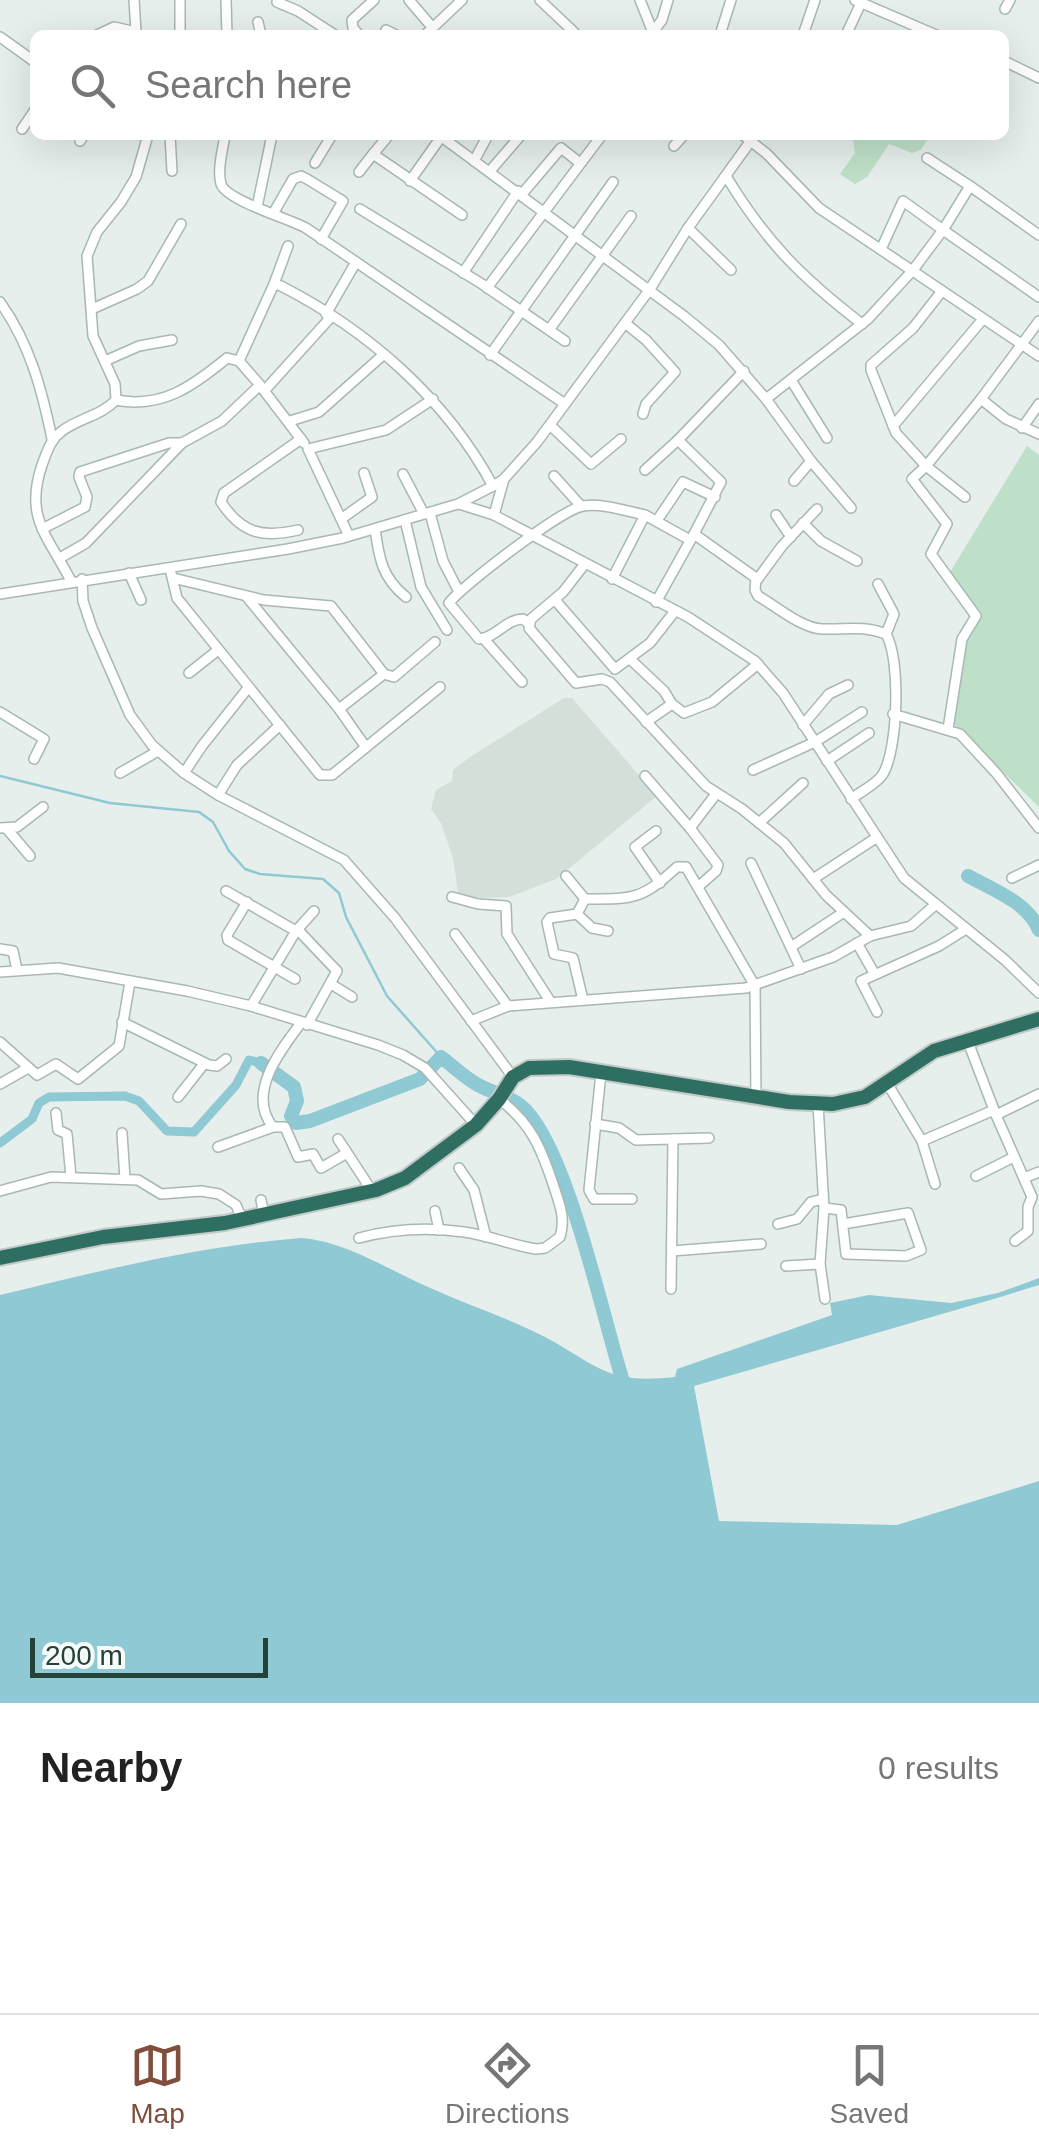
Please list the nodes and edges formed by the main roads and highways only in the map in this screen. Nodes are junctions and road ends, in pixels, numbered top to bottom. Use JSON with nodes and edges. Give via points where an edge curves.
{"nodes":[{"id":1,"x":1039,"y":1019,"type":"edge"},
{"id":2,"x":0,"y":1258,"type":"edge"}],
"edges":[{"from":1,"to":2,"type":"highway","via":[[919,1058],[865,1097],[818,1104],[548,1066],[519,1071],[476,1125],[405,1178],[372,1190],[263,1208],[242,1220]]}]}
